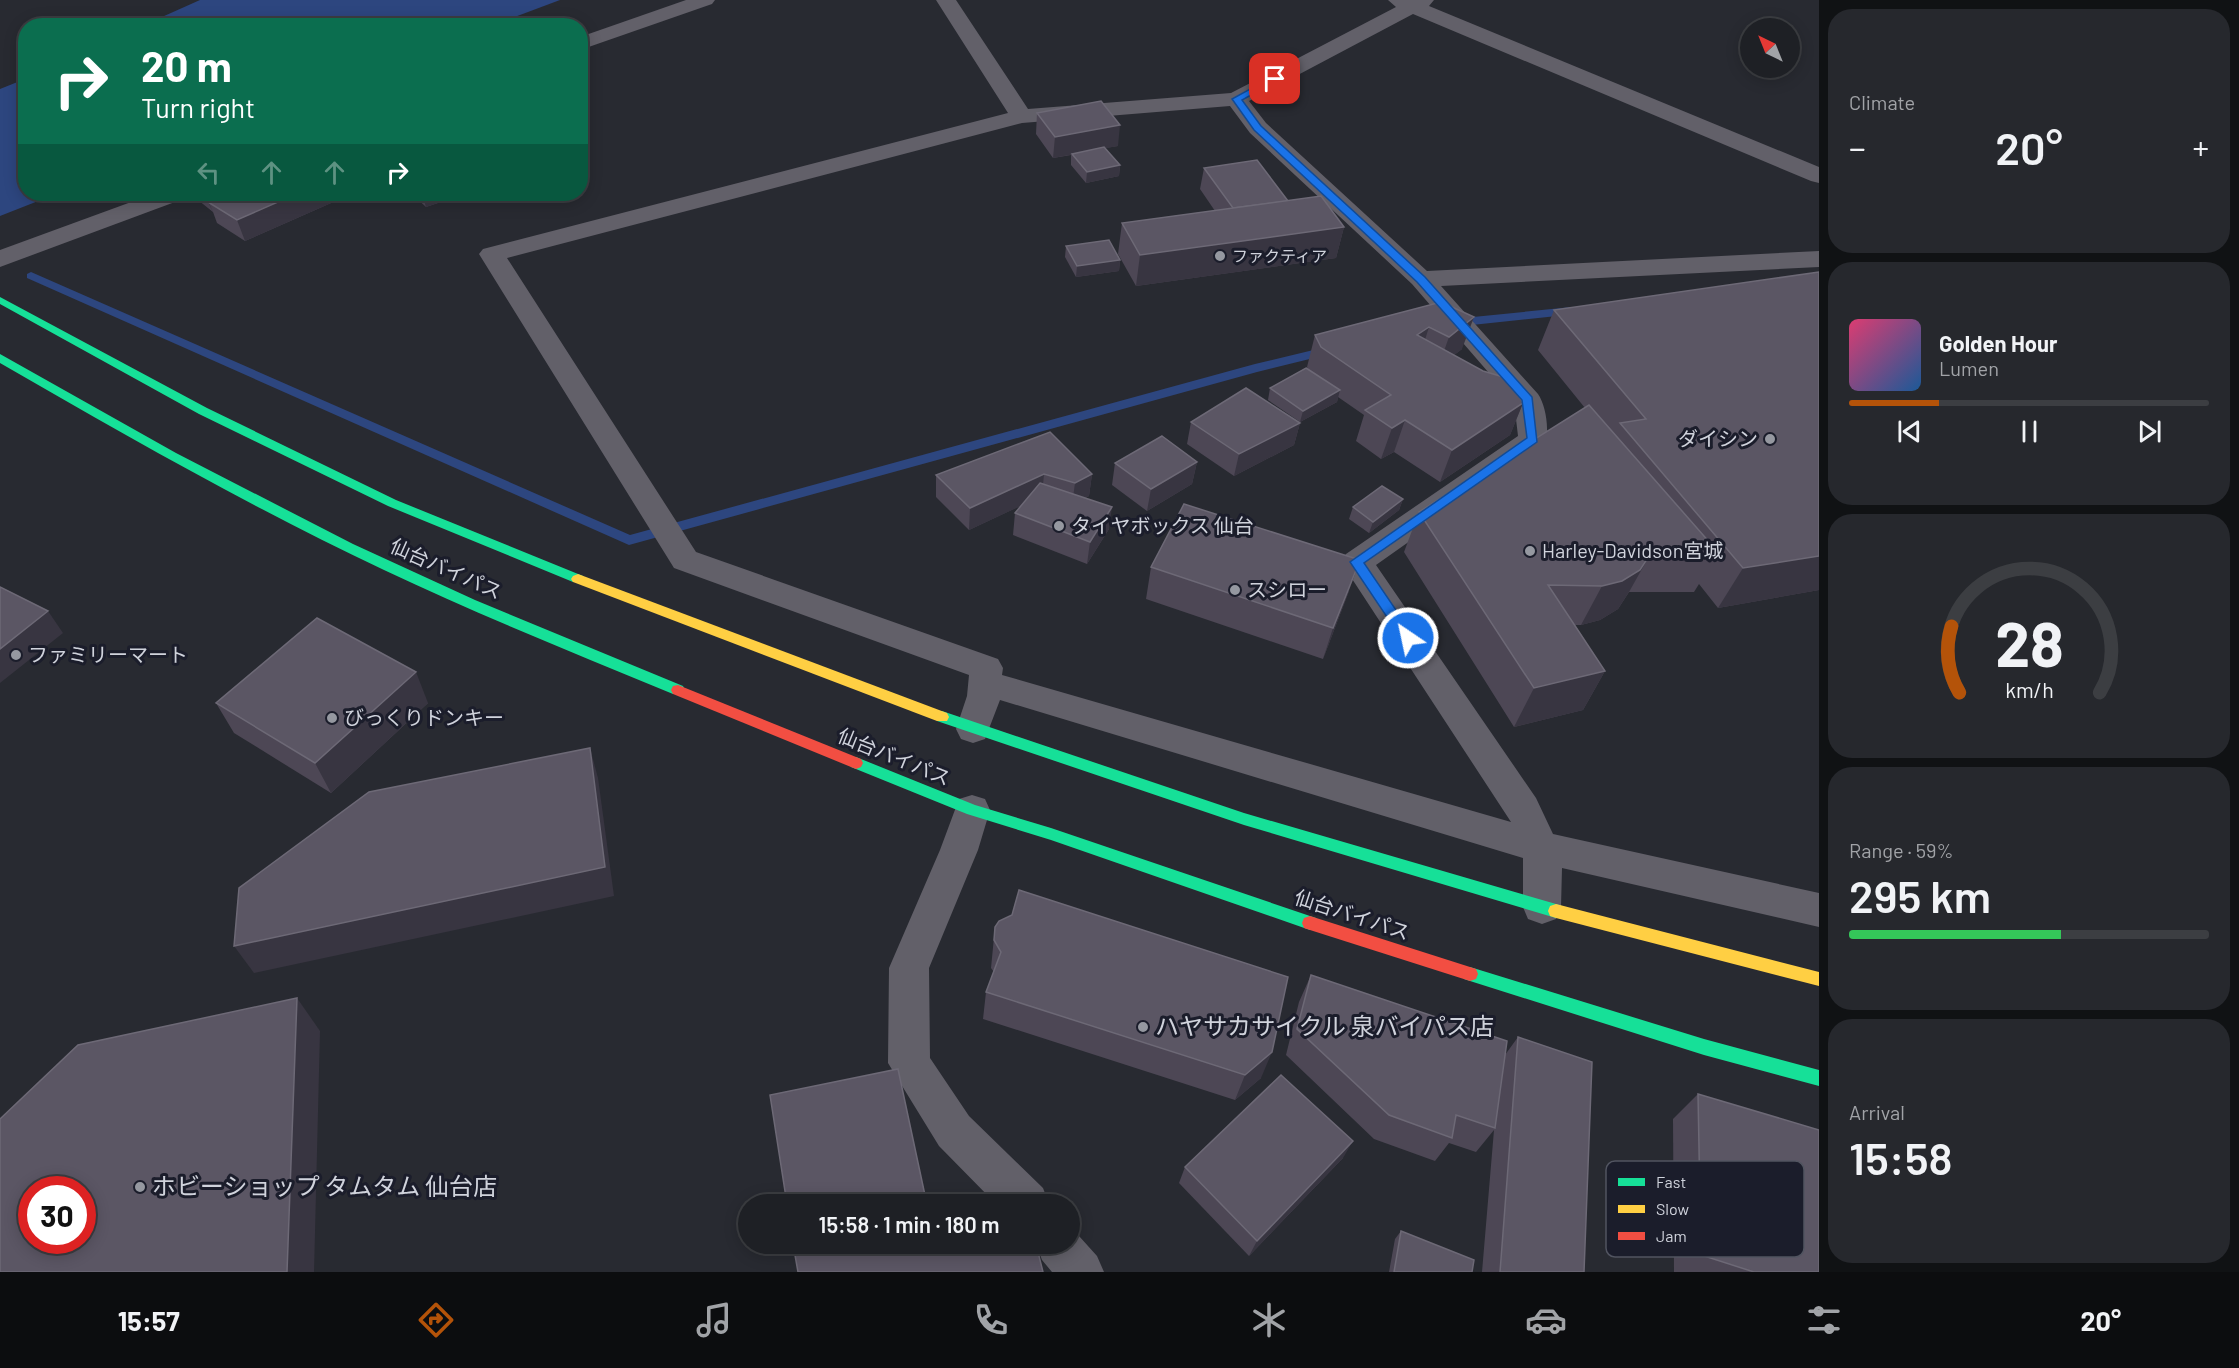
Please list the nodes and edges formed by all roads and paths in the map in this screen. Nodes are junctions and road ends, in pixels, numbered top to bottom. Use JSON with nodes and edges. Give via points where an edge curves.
{"nodes":[{"id":1,"x":705,"y":0,"type":"edge"},
{"id":2,"x":946,"y":0,"type":"edge"},
{"id":3,"x":1411,"y":2,"type":"edge"},
{"id":4,"x":588,"y":41,"type":"edge"},
{"id":5,"x":1236,"y":99,"type":"junction"},
{"id":6,"x":1021,"y":116,"type":"junction"},
{"id":7,"x":1819,"y":176,"type":"edge"},
{"id":8,"x":155,"y":201,"type":"edge"},
{"id":9,"x":0,"y":259,"type":"edge"},
{"id":10,"x":1819,"y":259,"type":"edge"},
{"id":11,"x":1426,"y":285,"type":"junction"},
{"id":12,"x":0,"y":300,"type":"edge"},
{"id":13,"x":0,"y":358,"type":"edge"},
{"id":14,"x":986,"y":683,"type":"junction"},
{"id":15,"x":972,"y":729,"type":"junction"},
{"id":16,"x":972,"y":810,"type":"junction"},
{"id":17,"x":1541,"y":847,"type":"junction"},
{"id":18,"x":1542,"y":907,"type":"junction"},
{"id":19,"x":1819,"y":910,"type":"edge"},
{"id":20,"x":1819,"y":979,"type":"edge"},
{"id":21,"x":1819,"y":1078,"type":"edge"},
{"id":22,"x":1017,"y":1194,"type":"edge"},
{"id":23,"x":1067,"y":1254,"type":"edge"},
{"id":24,"x":1082,"y":1272,"type":"edge"}],
"edges":[{"from":1,"to":4,"type":"street"},
{"from":2,"to":6,"type":"street"},
{"from":3,"to":5,"type":"street"},
{"from":3,"to":7,"type":"street"},
{"from":5,"to":6,"type":"street"},
{"from":5,"to":11,"type":"street","via":[[1258,128]]},
{"from":6,"to":14,"type":"street","via":[[492,254],[685,560],[986,668]]},
{"from":8,"to":9,"type":"street"},
{"from":10,"to":11,"type":"street"},
{"from":11,"to":17,"type":"street","via":[[1528,400],[1533,440],[1357,562],[1524,809]]},
{"from":12,"to":15,"type":"highway","name":"仙台バイパス","via":[[203,411],[392,503],[599,587]]},
{"from":13,"to":16,"type":"highway","name":"仙台バイパス","via":[[158,450],[349,548],[562,642]]},
{"from":14,"to":15,"type":"street"},
{"from":14,"to":17,"type":"street"},
{"from":15,"to":18,"type":"highway","name":"仙台バイパス","via":[[1244,819]]},
{"from":16,"to":21,"type":"highway","name":"仙台バイパス","via":[[1319,926],[1704,1047]]},
{"from":16,"to":22,"type":"street","via":[[909,968],[909,1063],[954,1131]]},
{"from":17,"to":18,"type":"street"},
{"from":17,"to":19,"type":"street"},
{"from":18,"to":20,"type":"highway","name":"仙台バイパス"},
{"from":23,"to":24,"type":"street"}]}
